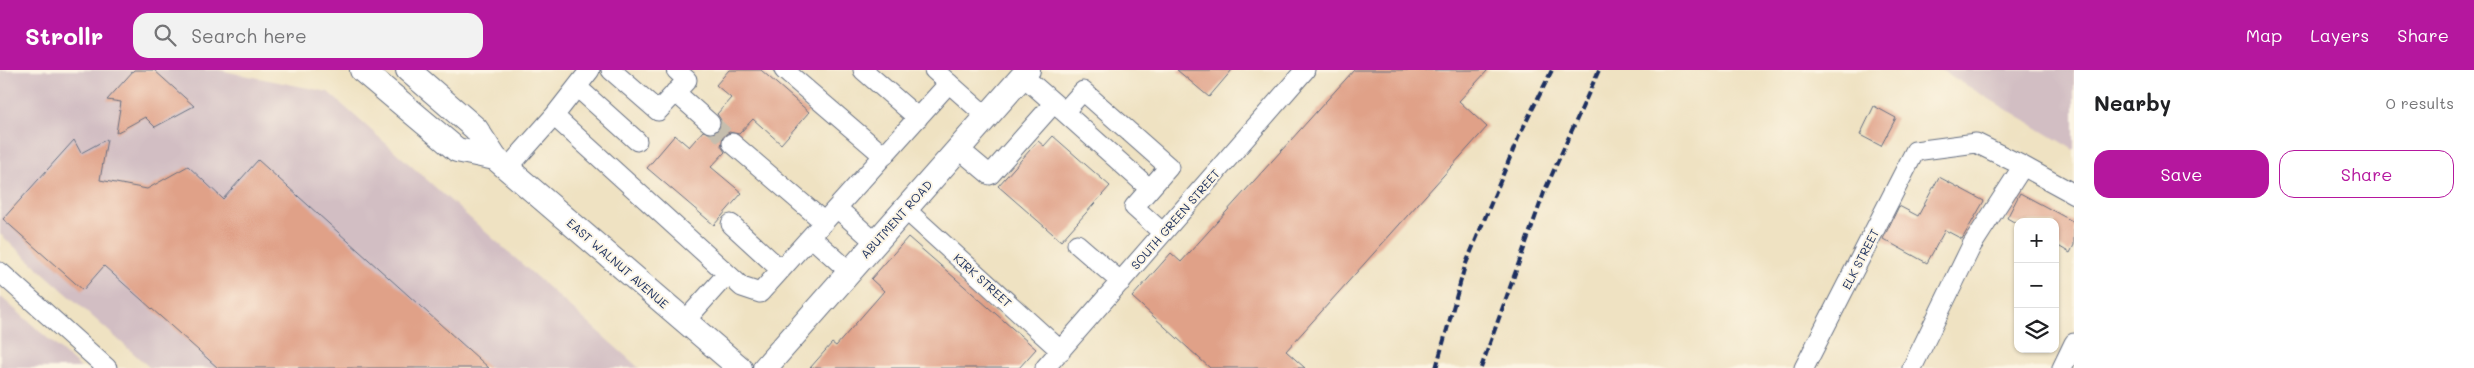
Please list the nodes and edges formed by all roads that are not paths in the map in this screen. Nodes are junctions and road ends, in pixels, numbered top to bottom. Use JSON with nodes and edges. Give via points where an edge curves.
{"nodes":[{"id":1,"x":362,"y":70,"type":"edge"},
{"id":2,"x":408,"y":70,"type":"edge"},
{"id":3,"x":590,"y":70,"type":"edge"},
{"id":4,"x":611,"y":70,"type":"edge"},
{"id":5,"x":676,"y":70,"type":"edge"},
{"id":6,"x":784,"y":70,"type":"edge"},
{"id":7,"x":863,"y":70,"type":"edge"},
{"id":8,"x":934,"y":70,"type":"edge"},
{"id":9,"x":1305,"y":70,"type":"edge"},
{"id":10,"x":1026,"y":73,"type":"edge"},
{"id":11,"x":949,"y":83,"type":"junction"},
{"id":12,"x":577,"y":87,"type":"junction"},
{"id":13,"x":675,"y":92,"type":"junction"},
{"id":14,"x":1059,"y":107,"type":"junction"},
{"id":15,"x":554,"y":116,"type":"junction"},
{"id":16,"x":987,"y":117,"type":"junction"},
{"id":17,"x":918,"y":118,"type":"junction"},
{"id":18,"x":710,"y":123,"type":"tunnel mouth"},
{"id":19,"x":638,"y":141,"type":"dead end"},
{"id":20,"x":732,"y":143,"type":"tunnel mouth"},
{"id":21,"x":959,"y":149,"type":"junction"},
{"id":22,"x":884,"y":156,"type":"junction"},
{"id":23,"x":501,"y":163,"type":"junction"},
{"id":24,"x":2023,"y":166,"type":"junction"},
{"id":25,"x":1150,"y":189,"type":"junction"},
{"id":26,"x":2074,"y":194,"type":"edge"},
{"id":27,"x":837,"y":208,"type":"junction"},
{"id":28,"x":905,"y":209,"type":"junction"},
{"id":29,"x":824,"y":222,"type":"junction"},
{"id":30,"x":731,"y":224,"type":"dead end"},
{"id":31,"x":1163,"y":233,"type":"junction"},
{"id":32,"x":811,"y":237,"type":"junction"},
{"id":33,"x":875,"y":242,"type":"junction"},
{"id":34,"x":1077,"y":244,"type":"dead end"},
{"id":35,"x":781,"y":270,"type":"junction"},
{"id":36,"x":0,"y":272,"type":"edge"},
{"id":37,"x":850,"y":272,"type":"junction"},
{"id":38,"x":727,"y":274,"type":"junction"},
{"id":39,"x":1121,"y":282,"type":"junction"},
{"id":40,"x":685,"y":321,"type":"junction"},
{"id":41,"x":2074,"y":344,"type":"edge"},
{"id":42,"x":1061,"y":351,"type":"junction"},
{"id":43,"x":107,"y":368,"type":"edge"},
{"id":44,"x":740,"y":368,"type":"edge"},
{"id":45,"x":765,"y":368,"type":"edge"},
{"id":46,"x":1045,"y":368,"type":"edge"},
{"id":47,"x":1804,"y":368,"type":"edge"},
{"id":48,"x":1912,"y":368,"type":"edge"},
{"id":49,"x":2062,"y":368,"type":"edge"}],
"edges":[{"from":1,"to":23,"type":"main road","name":"EAST WALNUT AVENUE","via":[[457,150]]},
{"from":2,"to":23,"type":"main road","name":"EAST WALNUT AVENUE","via":[[476,129]]},
{"from":3,"to":12,"type":"street"},
{"from":4,"to":13,"type":"street","via":[[658,111]]},
{"from":5,"to":13,"type":"street","via":[[687,80]]},
{"from":6,"to":22,"type":"street"},
{"from":7,"to":17,"type":"street"},
{"from":8,"to":11,"type":"street"},
{"from":9,"to":31,"type":"street","name":"SOUTH GREEN STREET"},
{"from":10,"to":14,"type":"street"},
{"from":10,"to":16,"type":"main road","name":"ABUTMENT ROAD"},
{"from":11,"to":16,"type":"street"},
{"from":11,"to":17,"type":"street"},
{"from":12,"to":15,"type":"street"},
{"from":12,"to":19,"type":"street"},
{"from":13,"to":18,"type":"street"},
{"from":14,"to":21,"type":"street","via":[[990,175]]},
{"from":14,"to":25,"type":"street"},
{"from":14,"to":25,"type":"street","via":[[1084,91],[1169,167]]},
{"from":15,"to":23,"type":"street"},
{"from":15,"to":38,"type":"street"},
{"from":16,"to":21,"type":"main road","name":"ABUTMENT ROAD"},
{"from":17,"to":22,"type":"street"},
{"from":20,"to":29,"type":"street"},
{"from":21,"to":28,"type":"main road","name":"ABUTMENT ROAD"},
{"from":22,"to":27,"type":"street"},
{"from":23,"to":40,"type":"main road","name":"EAST WALNUT AVENUE"},
{"from":24,"to":26,"type":"street"},
{"from":24,"to":47,"type":"street","name":"ELK STREET","via":[[1976,143],[1915,150]]},
{"from":24,"to":48,"type":"street","via":[[1972,245]]},
{"from":25,"to":31,"type":"street","via":[[1134,207]]},
{"from":27,"to":29,"type":"street"},
{"from":27,"to":33,"type":"street"},
{"from":28,"to":33,"type":"main road","name":"ABUTMENT ROAD"},
{"from":28,"to":42,"type":"street","name":"KIRK STREET"},
{"from":29,"to":32,"type":"street"},
{"from":30,"to":35,"type":"street"},
{"from":31,"to":39,"type":"street","name":"SOUTH GREEN STREET"},
{"from":32,"to":35,"type":"street"},
{"from":32,"to":37,"type":"street"},
{"from":33,"to":37,"type":"main road","name":"ABUTMENT ROAD"},
{"from":34,"to":39,"type":"street"},
{"from":35,"to":38,"type":"street","via":[[760,293],[742,287]]},
{"from":36,"to":43,"type":"street"},
{"from":37,"to":45,"type":"main road","name":"ABUTMENT ROAD"},
{"from":38,"to":40,"type":"street"},
{"from":39,"to":42,"type":"street","name":"SOUTH GREEN STREET"},
{"from":40,"to":44,"type":"main road","name":"EAST WALNUT AVENUE"},
{"from":41,"to":49,"type":"street"},
{"from":42,"to":46,"type":"street","name":"SOUTH GREEN STREET"}]}
